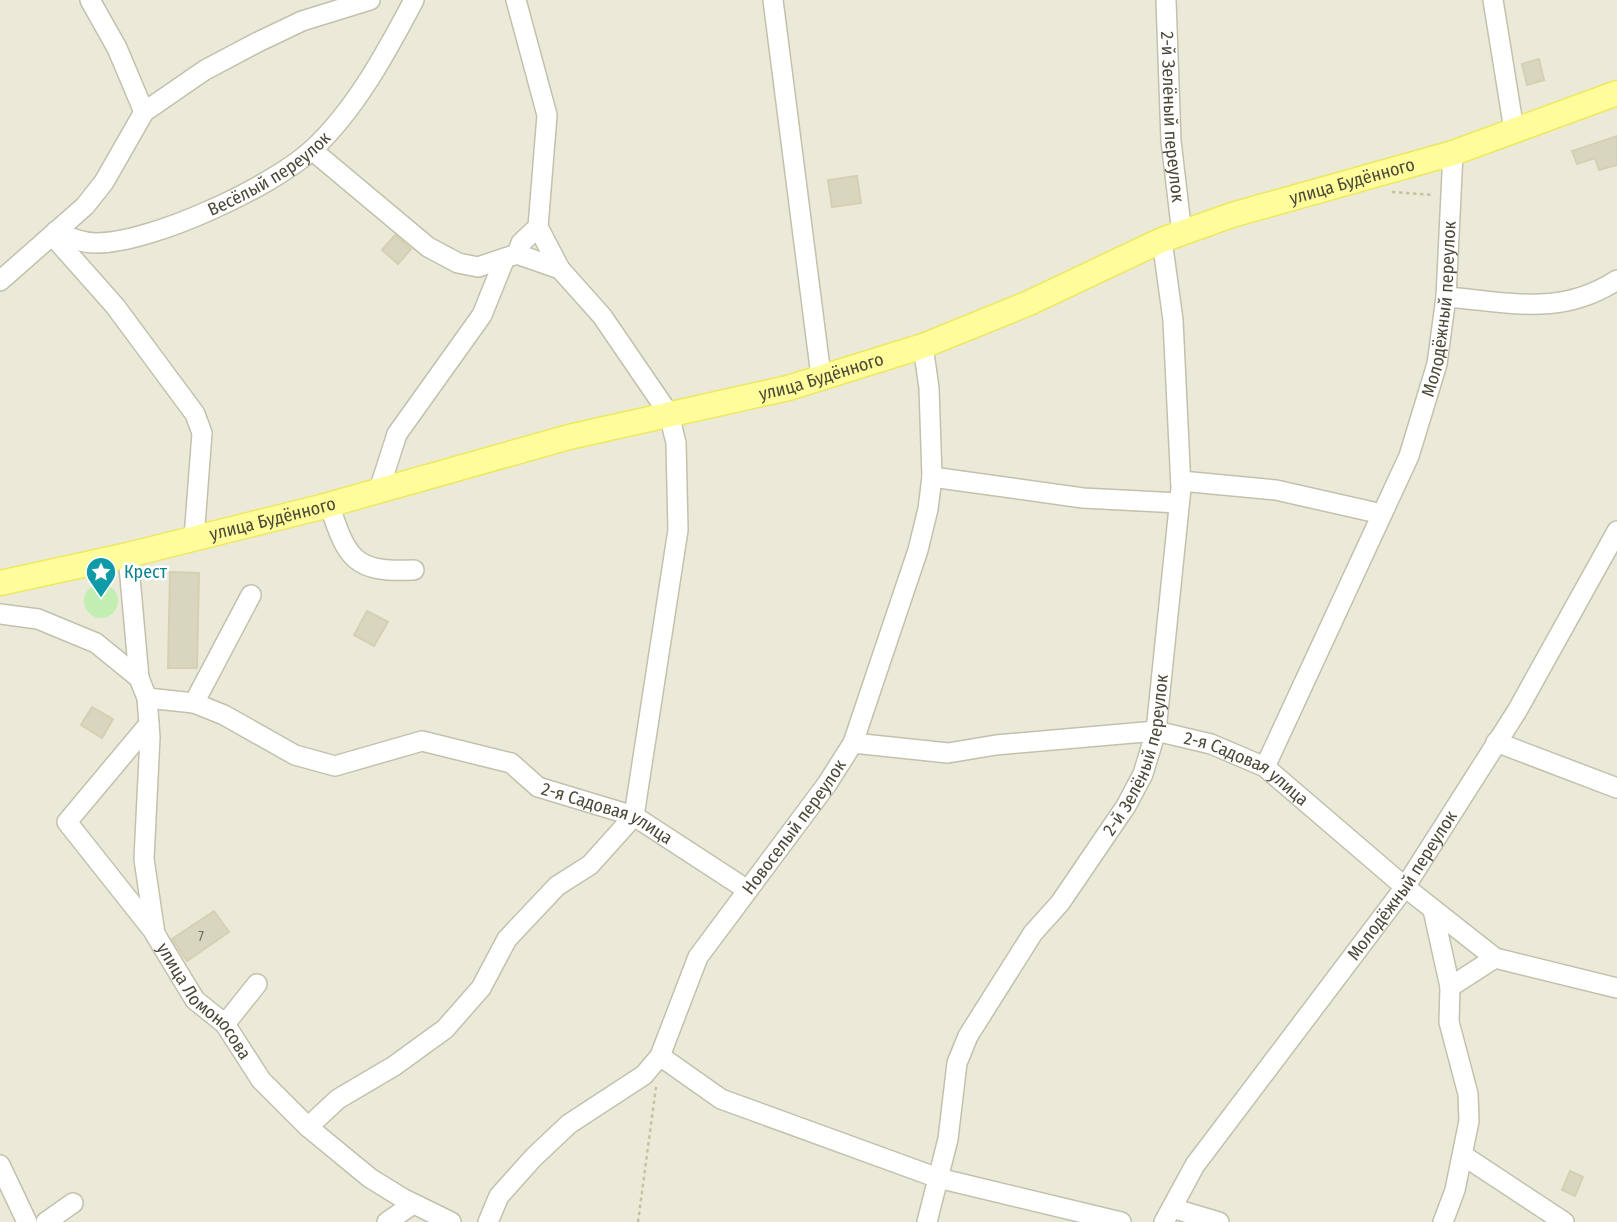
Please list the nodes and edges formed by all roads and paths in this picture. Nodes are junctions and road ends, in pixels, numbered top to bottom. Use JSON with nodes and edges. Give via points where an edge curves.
{"nodes":[{"id":1,"x":90,"y":0,"type":"edge"},
{"id":2,"x":370,"y":0,"type":"edge"},
{"id":3,"x":414,"y":0,"type":"edge"},
{"id":4,"x":773,"y":0,"type":"edge"},
{"id":5,"x":1166,"y":0,"type":"edge"},
{"id":6,"x":1493,"y":0,"type":"edge"},
{"id":7,"x":512,"y":4,"type":"edge"},
{"id":8,"x":1617,"y":93,"type":"edge"},
{"id":9,"x":144,"y":112,"type":"junction"},
{"id":10,"x":1514,"y":130,"type":"junction"},
{"id":11,"x":312,"y":150,"type":"junction"},
{"id":12,"x":1453,"y":153,"type":"junction"},
{"id":13,"x":1390,"y":191,"type":"dead end"},
{"id":14,"x":1451,"y":196,"type":"junction"},
{"id":15,"x":538,"y":227,"type":"junction"},
{"id":16,"x":53,"y":232,"type":"junction"},
{"id":17,"x":1172,"y":237,"type":"junction"},
{"id":18,"x":511,"y":256,"type":"junction"},
{"id":19,"x":560,"y":269,"type":"junction"},
{"id":20,"x":1617,"y":280,"type":"edge"},
{"id":21,"x":0,"y":281,"type":"edge"},
{"id":22,"x":1446,"y":297,"type":"junction"},
{"id":23,"x":923,"y":346,"type":"junction"},
{"id":24,"x":821,"y":376,"type":"junction"},
{"id":25,"x":669,"y":414,"type":"junction"},
{"id":26,"x":932,"y":477,"type":"junction"},
{"id":27,"x":1181,"y":481,"type":"junction"},
{"id":28,"x":379,"y":490,"type":"junction"},
{"id":29,"x":1179,"y":503,"type":"junction"},
{"id":30,"x":329,"y":504,"type":"junction"},
{"id":31,"x":1382,"y":514,"type":"junction"},
{"id":32,"x":194,"y":538,"type":"junction"},
{"id":33,"x":1614,"y":541,"type":"edge"},
{"id":34,"x":128,"y":555,"type":"junction"},
{"id":35,"x":414,"y":570,"type":"dead end"},
{"id":36,"x":0,"y":583,"type":"edge"},
{"id":37,"x":251,"y":595,"type":"dead end"},
{"id":38,"x":0,"y":614,"type":"edge"},
{"id":39,"x":139,"y":678,"type":"junction"},
{"id":40,"x":147,"y":698,"type":"junction"},
{"id":41,"x":194,"y":703,"type":"junction"},
{"id":42,"x":149,"y":724,"type":"junction"},
{"id":43,"x":1156,"y":731,"type":"junction"},
{"id":44,"x":1496,"y":742,"type":"junction"},
{"id":45,"x":853,"y":743,"type":"junction"},
{"id":46,"x":1265,"y":767,"type":"junction"},
{"id":47,"x":1617,"y":788,"type":"edge"},
{"id":48,"x":634,"y":816,"type":"junction"},
{"id":49,"x":1405,"y":887,"type":"junction"},
{"id":50,"x":746,"y":889,"type":"junction"},
{"id":51,"x":1433,"y":910,"type":"junction"},
{"id":52,"x":155,"y":933,"type":"junction"},
{"id":53,"x":1495,"y":958,"type":"junction"},
{"id":54,"x":257,"y":984,"type":"dead end"},
{"id":55,"x":1450,"y":987,"type":"junction"},
{"id":56,"x":1617,"y":988,"type":"edge"},
{"id":57,"x":225,"y":1024,"type":"junction"},
{"id":58,"x":660,"y":1056,"type":"junction"},
{"id":59,"x":308,"y":1127,"type":"junction"},
{"id":60,"x":1464,"y":1156,"type":"junction"},
{"id":61,"x":0,"y":1165,"type":"edge"},
{"id":62,"x":938,"y":1178,"type":"junction"},
{"id":63,"x":73,"y":1203,"type":"dead end"},
{"id":64,"x":413,"y":1204,"type":"junction"},
{"id":65,"x":1168,"y":1215,"type":"edge"},
{"id":66,"x":27,"y":1222,"type":"edge"},
{"id":67,"x":46,"y":1222,"type":"edge"},
{"id":68,"x":387,"y":1222,"type":"edge"},
{"id":69,"x":451,"y":1222,"type":"edge"},
{"id":70,"x":488,"y":1222,"type":"edge"},
{"id":71,"x":638,"y":1222,"type":"edge"},
{"id":72,"x":927,"y":1222,"type":"edge"},
{"id":73,"x":1121,"y":1222,"type":"edge"},
{"id":74,"x":1219,"y":1222,"type":"edge"},
{"id":75,"x":1443,"y":1222,"type":"edge"},
{"id":76,"x":1564,"y":1222,"type":"edge"}],
"edges":[{"from":1,"to":9,"type":"street"},
{"from":2,"to":9,"type":"street","via":[[302,21],[258,42],[205,70]]},
{"from":3,"to":11,"type":"street","name":"Весёлый переулок","via":[[353,100]]},
{"from":4,"to":24,"type":"street"},
{"from":5,"to":17,"type":"street","name":"2-й Зелёный переулок"},
{"from":6,"to":10,"type":"street"},
{"from":7,"to":15,"type":"street","via":[[535,61],[547,115]]},
{"from":8,"to":10,"type":"main road","name":"улица Будённого"},
{"from":9,"to":16,"type":"street","via":[[104,182],[85,206]]},
{"from":10,"to":12,"type":"main road","name":"улица Будённого"},
{"from":11,"to":16,"type":"street","name":"Весёлый переулок","via":[[211,209],[159,230],[94,243]]},
{"from":11,"to":18,"type":"street","via":[[428,247],[458,263],[478,267]]},
{"from":12,"to":14,"type":"street","name":"Молодёжный переулок"},
{"from":12,"to":17,"type":"main road","name":"улица Будённого","via":[[1277,200]]},
{"from":13,"to":14,"type":"path"},
{"from":14,"to":22,"type":"street","name":"Молодёжный переулок"},
{"from":15,"to":18,"type":"street"},
{"from":15,"to":19,"type":"street"},
{"from":16,"to":21,"type":"street"},
{"from":16,"to":32,"type":"street","via":[[195,414],[202,433]]},
{"from":17,"to":23,"type":"main road","name":"улица Будённого"},
{"from":17,"to":27,"type":"street","name":"2-й Зелёный переулок"},
{"from":18,"to":19,"type":"street"},
{"from":18,"to":28,"type":"street","via":[[482,315],[397,434]]},
{"from":19,"to":25,"type":"street","via":[[602,316]]},
{"from":20,"to":22,"type":"street","via":[[1593,296],[1553,306]]},
{"from":22,"to":31,"type":"street","name":"Молодёжный переулок","via":[[1437,364],[1409,456]]},
{"from":23,"to":24,"type":"main road","name":"улица Будённого"},
{"from":23,"to":26,"type":"street","name":"Новоселый переулок"},
{"from":24,"to":25,"type":"main road","name":"улица Будённого","via":[[788,388]]},
{"from":25,"to":28,"type":"main road","name":"улица Будённого"},
{"from":25,"to":48,"type":"street","via":[[679,471],[678,530]]},
{"from":26,"to":29,"type":"street","via":[[1083,498]]},
{"from":26,"to":45,"type":"street","name":"Новоселый переулок","via":[[918,550]]},
{"from":27,"to":29,"type":"street","name":"2-й Зелёный переулок"},
{"from":27,"to":31,"type":"street","via":[[1276,490]]},
{"from":28,"to":30,"type":"main road","name":"улица Будённого"},
{"from":29,"to":43,"type":"street","name":"2-й Зелёный переулок"},
{"from":30,"to":32,"type":"main road","name":"улица Будённого"},
{"from":30,"to":35,"type":"street","via":[[340,536],[356,559],[378,572]]},
{"from":31,"to":46,"type":"street","name":"Молодёжный переулок"},
{"from":32,"to":34,"type":"main road","name":"улица Будённого"},
{"from":33,"to":44,"type":"street","name":"Молодёжный переулок"},
{"from":34,"to":36,"type":"main road","name":"улица Будённого"},
{"from":34,"to":39,"type":"street","name":"улица Ломоносова"},
{"from":37,"to":41,"type":"street"},
{"from":38,"to":39,"type":"street","via":[[38,619],[96,643]]},
{"from":39,"to":40,"type":"street","name":"улица Ломоносова"},
{"from":40,"to":41,"type":"street","name":"2-я Садовая улица"},
{"from":40,"to":42,"type":"street","name":"улица Ломоносова"},
{"from":41,"to":48,"type":"street","name":"2-я Садовая улица","via":[[295,755],[335,766],[422,741],[511,763],[538,787]]},
{"from":42,"to":52,"type":"street","name":"улица Ломоносова","via":[[144,859]]},
{"from":42,"to":52,"type":"street","via":[[67,822]]},
{"from":43,"to":45,"type":"street","name":"2-я Садовая улица","via":[[948,753]]},
{"from":43,"to":46,"type":"street","name":"2-я Садовая улица","via":[[1211,744]]},
{"from":43,"to":62,"type":"street","name":"2-й Зелёный переулок","via":[[1143,774],[1126,806],[1060,903],[1033,933],[968,1036],[957,1063],[948,1139]]},
{"from":44,"to":47,"type":"street"},
{"from":44,"to":49,"type":"street","name":"Молодёжный переулок"},
{"from":45,"to":50,"type":"street","name":"Новоселый переулок"},
{"from":46,"to":49,"type":"street","name":"2-я Садовая улица"},
{"from":48,"to":50,"type":"street","name":"2-я Садовая улица"},
{"from":48,"to":59,"type":"street","via":[[590,865],[556,886],[507,939],[481,988],[445,1029],[338,1099]]},
{"from":49,"to":51,"type":"street","name":"2-я Садовая улица"},
{"from":49,"to":65,"type":"street","name":"Молодёжный переулок","via":[[1195,1165]]},
{"from":50,"to":58,"type":"street","name":"Новоселый переулок","via":[[698,957]]},
{"from":51,"to":53,"type":"street","name":"2-я Садовая улица"},
{"from":51,"to":55,"type":"street"},
{"from":52,"to":57,"type":"street","name":"улица Ломоносова","via":[[195,1000]]},
{"from":53,"to":55,"type":"street"},
{"from":53,"to":56,"type":"street","name":"2-я Садовая улица"},
{"from":54,"to":57,"type":"street"},
{"from":55,"to":60,"type":"street","via":[[1449,1022],[1468,1094]]},
{"from":57,"to":59,"type":"street","name":"улица Ломоносова","via":[[261,1080]]},
{"from":58,"to":62,"type":"street","via":[[721,1099]]},
{"from":58,"to":70,"type":"street","name":"Новоселый переулок","via":[[644,1075],[579,1117],[534,1157],[499,1196]]},
{"from":58,"to":71,"type":"path"},
{"from":59,"to":64,"type":"street","name":"улица Ломоносова","via":[[370,1178]]},
{"from":60,"to":75,"type":"street"},
{"from":60,"to":76,"type":"street"},
{"from":61,"to":66,"type":"street"},
{"from":62,"to":72,"type":"street","name":"2-й Зелёный переулок"},
{"from":62,"to":73,"type":"street"},
{"from":63,"to":67,"type":"street"},
{"from":64,"to":68,"type":"street"},
{"from":64,"to":69,"type":"street","name":"улица Ломоносова"},
{"from":65,"to":74,"type":"street"}]}
